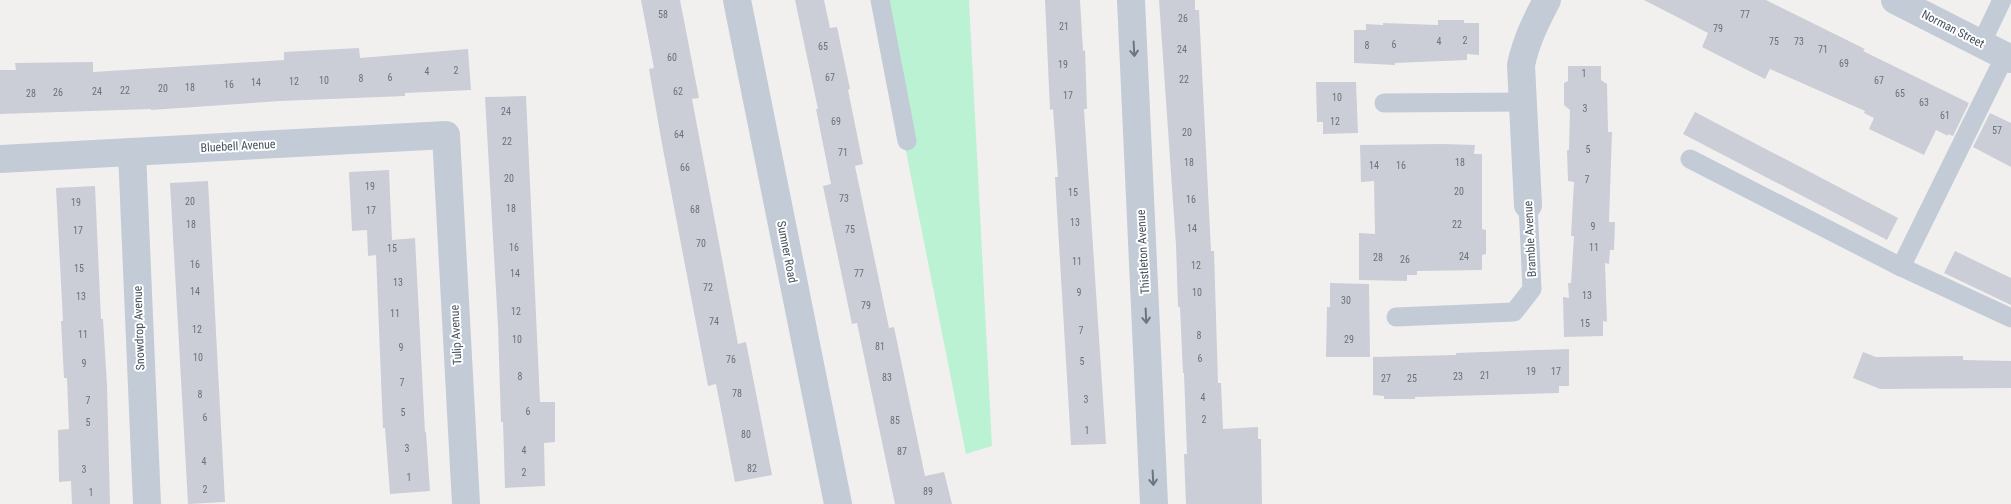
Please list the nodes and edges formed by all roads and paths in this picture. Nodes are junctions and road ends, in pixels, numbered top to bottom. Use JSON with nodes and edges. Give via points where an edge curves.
{"nodes":[{"id":1,"x":737,"y":0,"type":"edge"},
{"id":2,"x":880,"y":0,"type":"edge"},
{"id":3,"x":1131,"y":0,"type":"edge"},
{"id":4,"x":1547,"y":0,"type":"edge"},
{"id":5,"x":2002,"y":0,"type":"edge"},
{"id":6,"x":1900,"y":1,"type":"edge"},
{"id":7,"x":1981,"y":44,"type":"junction"},
{"id":8,"x":2008,"y":57,"type":"edge"},
{"id":9,"x":1523,"y":102,"type":"junction"},
{"id":10,"x":1384,"y":103,"type":"dead end"},
{"id":11,"x":907,"y":140,"type":"dead end"},
{"id":12,"x":132,"y":152,"type":"junction"},
{"id":13,"x":0,"y":159,"type":"edge"},
{"id":14,"x":1690,"y":159,"type":"dead end"},
{"id":15,"x":447,"y":165,"type":"joint"},
{"id":16,"x":1528,"y":205,"type":"joint"},
{"id":17,"x":1901,"y":267,"type":"junction"},
{"id":18,"x":1396,"y":317,"type":"dead end"},
{"id":19,"x":2011,"y":318,"type":"edge"},
{"id":20,"x":147,"y":504,"type":"edge"},
{"id":21,"x":466,"y":504,"type":"edge"},
{"id":22,"x":838,"y":504,"type":"edge"},
{"id":23,"x":1154,"y":504,"type":"edge"}],
"edges":[{"from":1,"to":22,"type":"street","name":"Sumner Road"},
{"from":2,"to":11,"type":"lane"},
{"from":3,"to":23,"type":"street","name":"Thistleton Avenue","one_way":true},
{"from":4,"to":9,"type":"street","name":"Bramble Avenue","via":[[1524,51],[1521,65]]},
{"from":5,"to":7,"type":"lane"},
{"from":6,"to":7,"type":"street","name":"Norman Street"},
{"from":7,"to":8,"type":"street","name":"Norman Street"},
{"from":8,"to":17,"type":"lane"},
{"from":9,"to":10,"type":"lane"},
{"from":9,"to":16,"type":"street","name":"Bramble Avenue"},
{"from":12,"to":13,"type":"street","name":"Bluebell Avenue"},
{"from":12,"to":15,"type":"street","name":"Bluebell Avenue","via":[[446,135]]},
{"from":12,"to":20,"type":"street","name":"Snowdrop Avenue"},
{"from":14,"to":17,"type":"lane"},
{"from":15,"to":21,"type":"street","name":"Tulip Avenue"},
{"from":16,"to":18,"type":"lane","name":"Bramble Avenue","via":[[1532,289],[1514,312]]},
{"from":17,"to":19,"type":"lane"}]}
